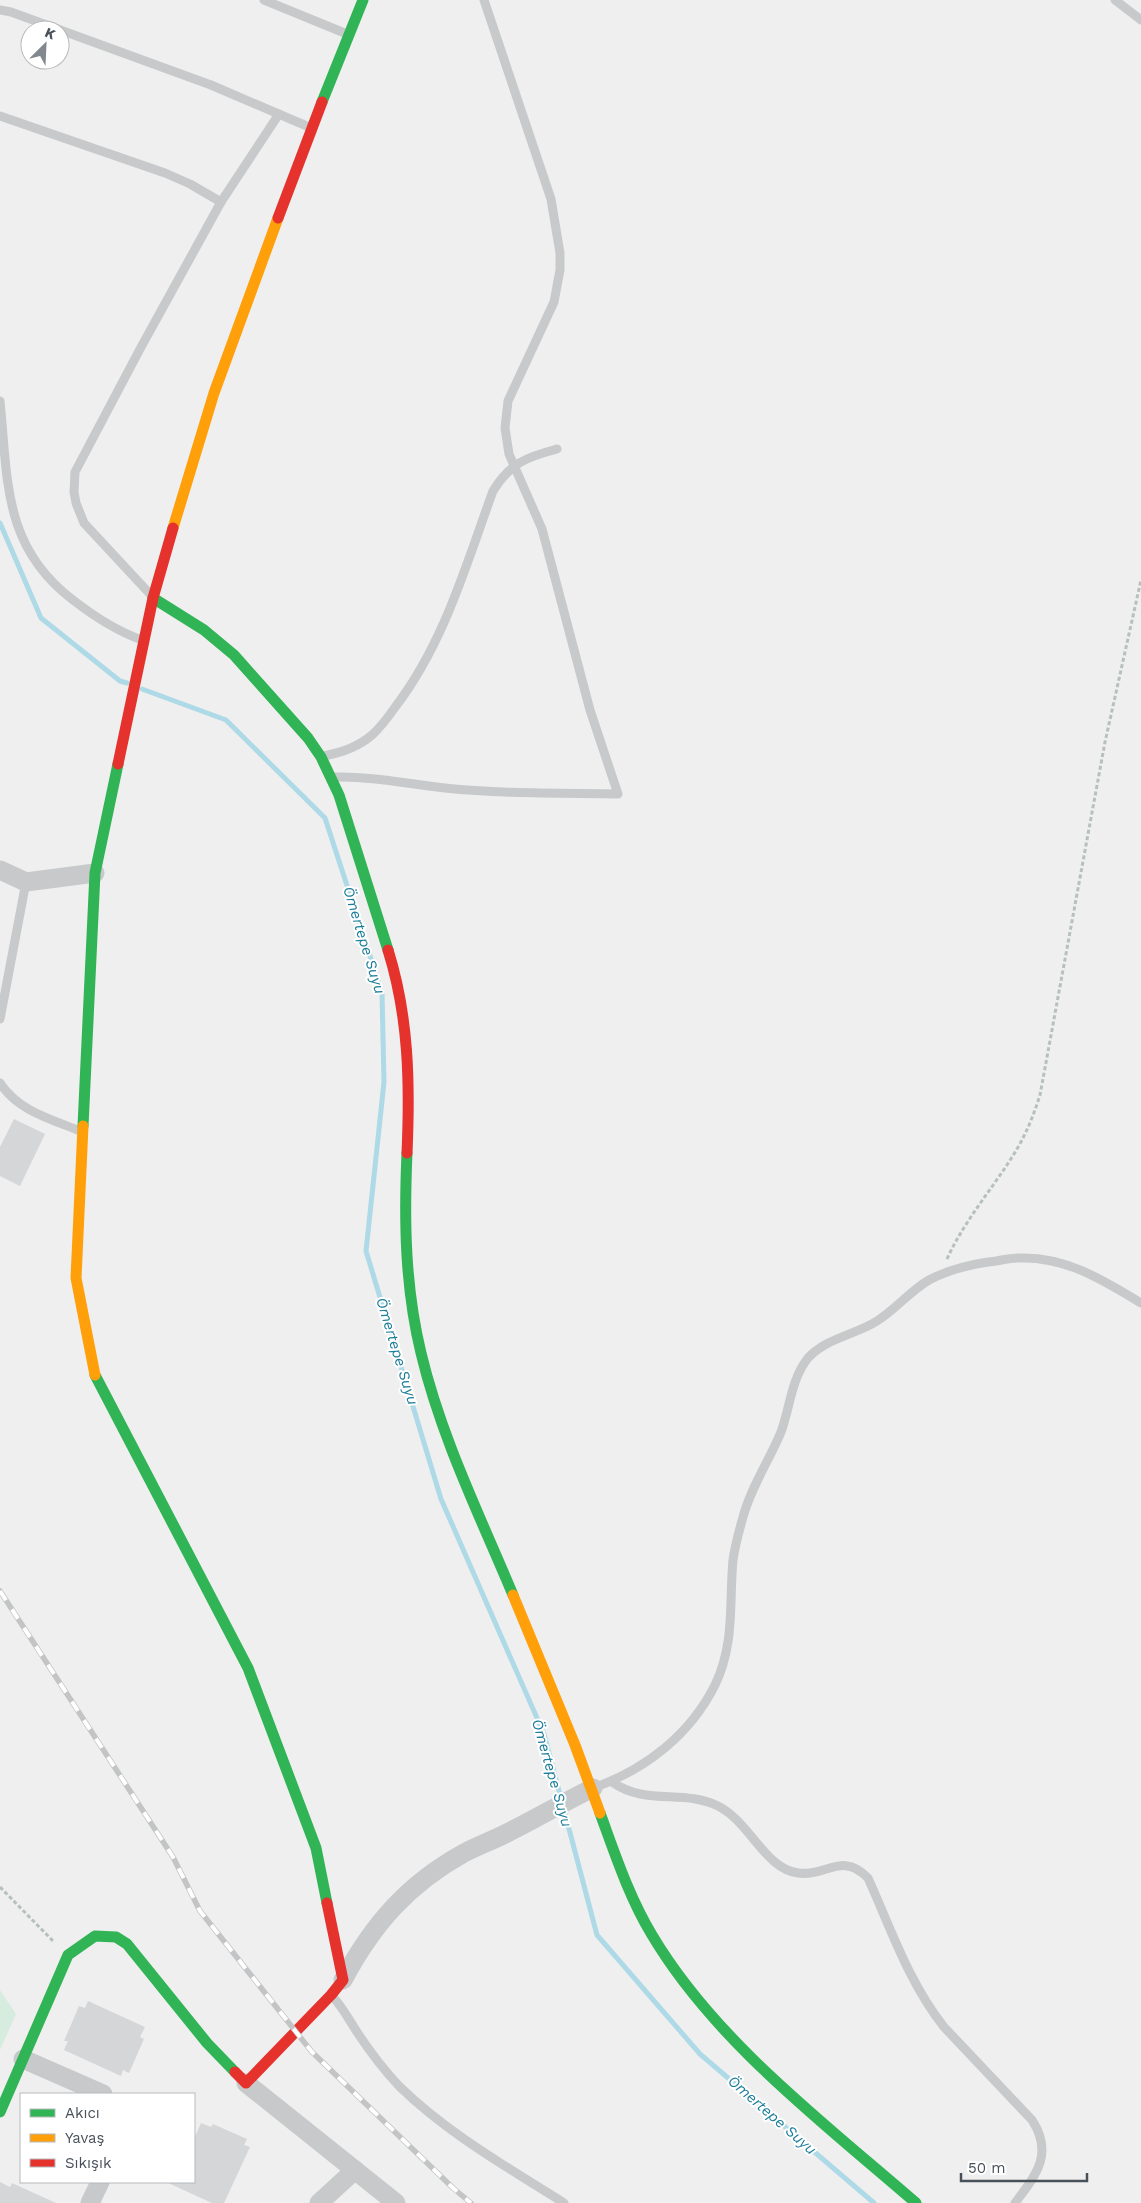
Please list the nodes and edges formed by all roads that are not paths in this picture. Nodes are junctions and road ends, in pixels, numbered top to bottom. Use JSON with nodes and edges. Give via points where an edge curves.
{"nodes":[{"id":1,"x":264,"y":0,"type":"edge"},
{"id":2,"x":363,"y":0,"type":"edge"},
{"id":3,"x":484,"y":0,"type":"edge"},
{"id":4,"x":1115,"y":0,"type":"edge"},
{"id":5,"x":0,"y":10,"type":"edge"},
{"id":6,"x":1141,"y":20,"type":"edge"},
{"id":7,"x":348,"y":35,"type":"junction"},
{"id":8,"x":279,"y":114,"type":"junction"},
{"id":9,"x":0,"y":116,"type":"edge"},
{"id":10,"x":311,"y":128,"type":"junction"},
{"id":11,"x":220,"y":202,"type":"junction"},
{"id":12,"x":0,"y":401,"type":"edge"},
{"id":13,"x":557,"y":449,"type":"dead end"},
{"id":14,"x":514,"y":466,"type":"junction"},
{"id":15,"x":153,"y":598,"type":"junction"},
{"id":16,"x":143,"y":645,"type":"junction"},
{"id":17,"x":321,"y":757,"type":"junction"},
{"id":18,"x":332,"y":777,"type":"junction"},
{"id":19,"x":0,"y":870,"type":"edge"},
{"id":20,"x":95,"y":872,"type":"junction"},
{"id":21,"x":26,"y":882,"type":"junction"},
{"id":22,"x":0,"y":1019,"type":"edge"},
{"id":23,"x":0,"y":1083,"type":"edge"},
{"id":24,"x":83,"y":1132,"type":"junction"},
{"id":25,"x":1141,"y":1303,"type":"edge"},
{"id":26,"x":612,"y":1782,"type":"junction"},
{"id":27,"x":585,"y":1792,"type":"junction"},
{"id":28,"x":343,"y":1980,"type":"junction"},
{"id":29,"x":331,"y":1995,"type":"junction"},
{"id":30,"x":23,"y":2059,"type":"junction"},
{"id":31,"x":246,"y":2082,"type":"junction"},
{"id":32,"x":101,"y":2093,"type":"edge"},
{"id":33,"x":0,"y":2112,"type":"edge"},
{"id":34,"x":354,"y":2170,"type":"junction"},
{"id":35,"x":100,"y":2183,"type":"edge"},
{"id":36,"x":90,"y":2203,"type":"edge"},
{"id":37,"x":320,"y":2203,"type":"edge"},
{"id":38,"x":396,"y":2203,"type":"edge"},
{"id":39,"x":564,"y":2203,"type":"edge"},
{"id":40,"x":916,"y":2203,"type":"edge"},
{"id":41,"x":1015,"y":2203,"type":"edge"}],
"edges":[{"from":1,"to":7,"type":"lane"},
{"from":2,"to":7,"type":"street"},
{"from":3,"to":14,"type":"lane","via":[[551,199],[560,253],[554,302],[508,401],[506,441]]},
{"from":4,"to":6,"type":"lane"},
{"from":5,"to":8,"type":"lane","via":[[211,84]]},
{"from":7,"to":10,"type":"street"},
{"from":8,"to":10,"type":"lane"},
{"from":8,"to":11,"type":"lane"},
{"from":9,"to":11,"type":"lane","via":[[165,173]]},
{"from":10,"to":15,"type":"street","via":[[214,393]]},
{"from":11,"to":15,"type":"lane","via":[[76,472],[74,492],[84,523]]},
{"from":12,"to":16,"type":"lane","via":[[11,503],[20,534],[33,560],[51,582],[91,614]]},
{"from":13,"to":14,"type":"lane","via":[[531,456]]},
{"from":14,"to":17,"type":"lane","via":[[493,491],[445,619],[423,667],[407,692],[381,726],[363,742],[343,752]]},
{"from":14,"to":18,"type":"lane","via":[[542,529],[590,710],[618,794],[492,792],[375,778]]},
{"from":15,"to":16,"type":"street"},
{"from":15,"to":17,"type":"street","via":[[204,630],[234,656],[308,738]]},
{"from":16,"to":20,"type":"street"},
{"from":17,"to":18,"type":"street"},
{"from":18,"to":27,"type":"street","via":[[392,962],[408,1034],[406,1248],[422,1360],[455,1458]]},
{"from":19,"to":21,"type":"street"},
{"from":20,"to":21,"type":"street"},
{"from":20,"to":24,"type":"street"},
{"from":21,"to":22,"type":"lane"},
{"from":23,"to":24,"type":"lane","via":[[22,1106]]},
{"from":24,"to":28,"type":"street","via":[[76,1278],[96,1378],[248,1668],[316,1848]]},
{"from":25,"to":26,"type":"lane","via":[[1098,1277],[1053,1261],[1018,1258],[970,1265],[942,1274],[864,1329],[816,1350],[802,1368],[782,1429],[744,1513],[733,1559],[730,1638],[715,1685],[674,1740],[648,1762]]},
{"from":26,"to":27,"type":"lane"},
{"from":26,"to":41,"type":"lane","via":[[635,1794],[693,1799],[718,1806],[741,1822],[774,1863],[790,1872],[807,1874],[843,1864],[868,1878],[910,1973],[931,2011],[1038,2128],[1042,2147],[1040,2164]]},
{"from":27,"to":28,"type":"street","via":[[465,1853],[406,1893],[372,1932]]},
{"from":27,"to":40,"type":"street","via":[[643,1922],[712,2016],[763,2069]]},
{"from":28,"to":29,"type":"street"},
{"from":29,"to":31,"type":"street"},
{"from":29,"to":39,"type":"lane","via":[[346,2012],[373,2055],[415,2100],[459,2135]]},
{"from":30,"to":31,"type":"street","via":[[68,1955],[96,1936],[104,1935],[116,1937],[127,1944],[206,2043]]},
{"from":30,"to":32,"type":"street"},
{"from":30,"to":33,"type":"street"},
{"from":31,"to":34,"type":"street"},
{"from":34,"to":37,"type":"street"},
{"from":34,"to":38,"type":"street"},
{"from":35,"to":36,"type":"street"}]}
